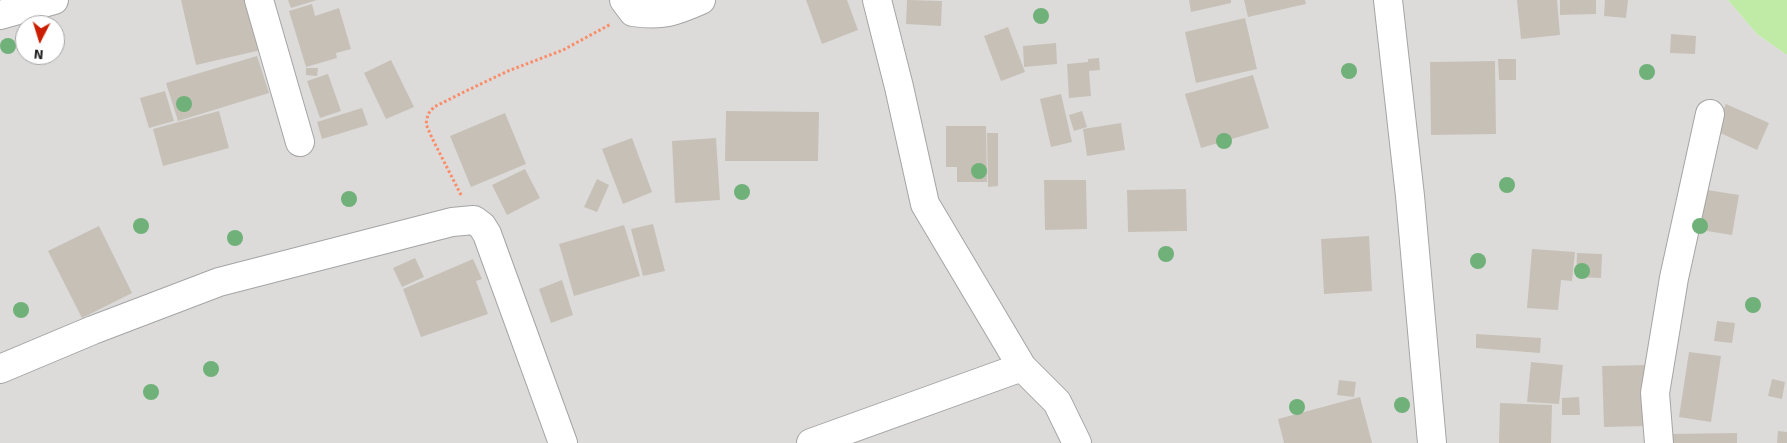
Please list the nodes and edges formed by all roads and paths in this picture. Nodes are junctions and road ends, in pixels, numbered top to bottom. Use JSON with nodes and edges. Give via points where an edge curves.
{"nodes":[{"id":1,"x":54,"y":0,"type":"edge"},
{"id":2,"x":259,"y":0,"type":"edge"},
{"id":3,"x":701,"y":0,"type":"edge"},
{"id":4,"x":877,"y":0,"type":"edge"},
{"id":5,"x":1388,"y":0,"type":"edge"},
{"id":6,"x":629,"y":6,"type":"edge"},
{"id":7,"x":0,"y":15,"type":"edge"},
{"id":8,"x":1710,"y":114,"type":"dead end"},
{"id":9,"x":300,"y":142,"type":"dead end"},
{"id":10,"x":474,"y":220,"type":"junction"},
{"id":11,"x":1022,"y":367,"type":"junction"},
{"id":12,"x":0,"y":368,"type":"edge"},
{"id":13,"x":563,"y":443,"type":"edge"},
{"id":14,"x":811,"y":443,"type":"edge"},
{"id":15,"x":1077,"y":443,"type":"edge"},
{"id":16,"x":1432,"y":443,"type":"edge"},
{"id":17,"x":1660,"y":443,"type":"edge"}],
"edges":[{"from":1,"to":7,"type":"street"},
{"from":2,"to":9,"type":"street"},
{"from":3,"to":6,"type":"street","via":[[678,10],[653,14]]},
{"from":4,"to":11,"type":"street","via":[[925,204]]},
{"from":5,"to":16,"type":"street","via":[[1410,196]]},
{"from":6,"to":10,"type":"path","via":[[563,50],[508,71],[434,107],[428,114],[426,124],[432,138]]},
{"from":8,"to":17,"type":"street","via":[[1674,278],[1655,393]]},
{"from":10,"to":12,"type":"street","via":[[452,222],[219,282]]},
{"from":10,"to":13,"type":"street","via":[[487,234]]},
{"from":11,"to":14,"type":"street"},
{"from":11,"to":15,"type":"street","via":[[1058,402]]}]}
